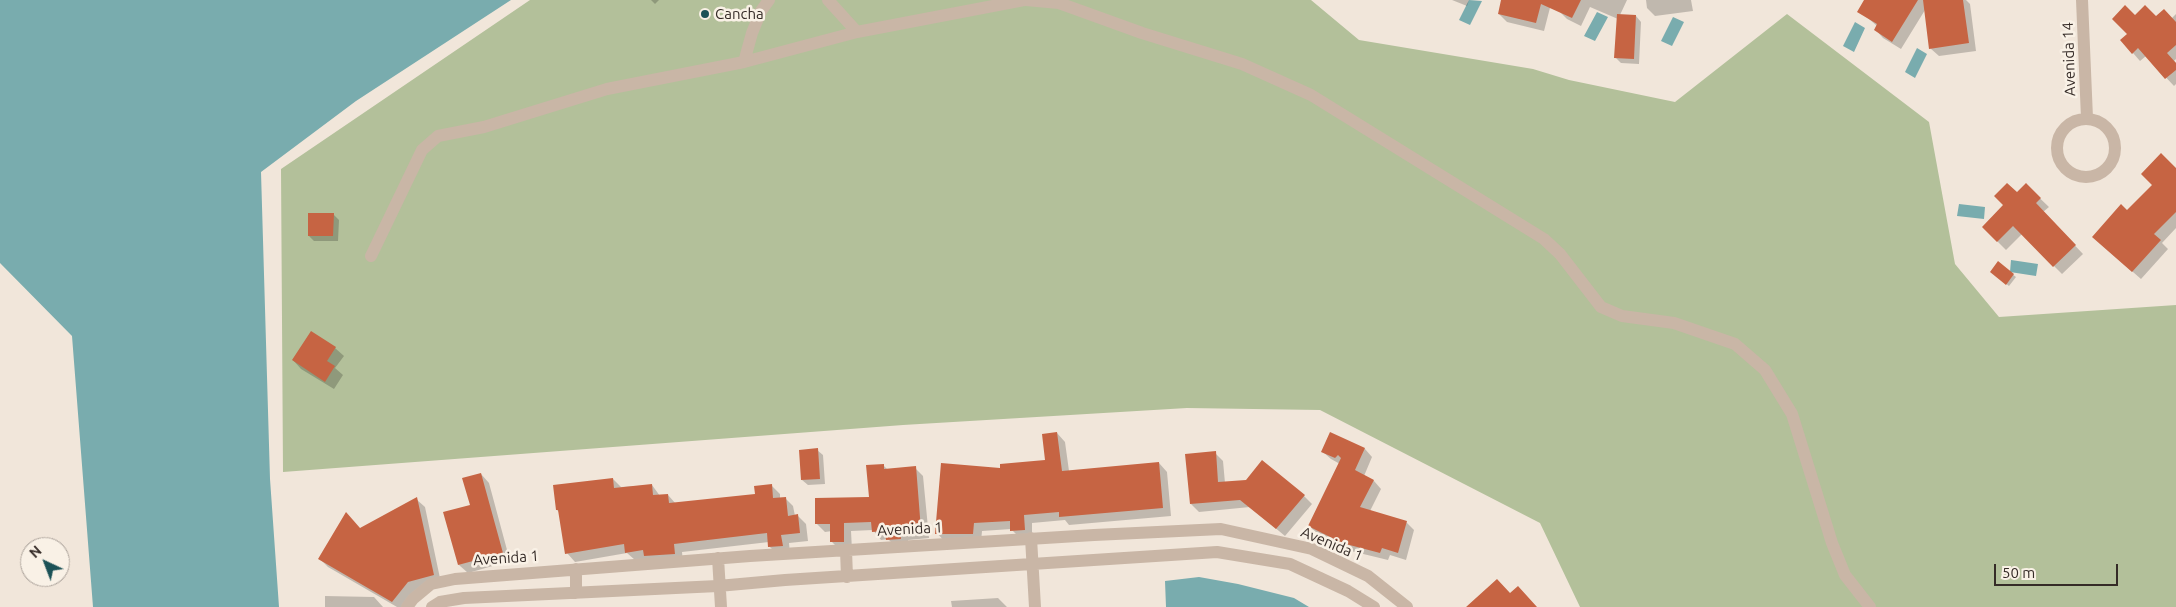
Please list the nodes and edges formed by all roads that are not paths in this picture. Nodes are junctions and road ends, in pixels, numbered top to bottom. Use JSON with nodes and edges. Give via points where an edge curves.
{"nodes":[{"id":1,"x":769,"y":0,"type":"edge"},
{"id":2,"x":828,"y":0,"type":"edge"},
{"id":3,"x":1025,"y":0,"type":"edge"},
{"id":4,"x":2082,"y":0,"type":"edge"},
{"id":5,"x":857,"y":32,"type":"junction"},
{"id":6,"x":744,"y":62,"type":"junction"},
{"id":7,"x":2087,"y":118,"type":"junction"},
{"id":8,"x":370,"y":256,"type":"dead end"},
{"id":9,"x":1031,"y":538,"type":"junction"},
{"id":10,"x":1280,"y":541,"type":"junction"},
{"id":11,"x":846,"y":550,"type":"junction"},
{"id":12,"x":718,"y":558,"type":"junction"},
{"id":13,"x":1273,"y":562,"type":"junction"},
{"id":14,"x":1031,"y":564,"type":"junction"},
{"id":15,"x":576,"y":569,"type":"junction"},
{"id":16,"x":847,"y":577,"type":"junction"},
{"id":17,"x":718,"y":586,"type":"junction"},
{"id":18,"x":576,"y":593,"type":"junction"},
{"id":19,"x":407,"y":607,"type":"edge"},
{"id":20,"x":432,"y":607,"type":"edge"},
{"id":21,"x":721,"y":607,"type":"edge"},
{"id":22,"x":1035,"y":607,"type":"edge"},
{"id":23,"x":1374,"y":607,"type":"edge"},
{"id":24,"x":1407,"y":607,"type":"edge"},
{"id":25,"x":1870,"y":607,"type":"edge"}],
"edges":[{"from":1,"to":6,"type":"street","via":[[752,33]]},
{"from":2,"to":5,"type":"street"},
{"from":3,"to":5,"type":"street"},
{"from":3,"to":25,"type":"street","via":[[1059,3],[1242,64],[1311,95],[1544,238],[1601,307],[1622,316],[1674,323],[1735,344],[1764,370],[1792,414],[1832,543],[1845,575]]},
{"from":4,"to":7,"type":"street","name":"Avenida 14"},
{"from":5,"to":6,"type":"street"},
{"from":6,"to":8,"type":"street","via":[[607,88],[484,127],[438,136],[422,150]]},
{"from":7,"to":7,"type":"street","via":[[2072,121],[2060,131],[2056,146],[2059,161],[2069,173],[2084,178],[2099,174],[2111,164],[2116,149],[2112,134],[2102,122]]},
{"from":9,"to":10,"type":"street","name":"Avenida 1","via":[[1221,529]]},
{"from":9,"to":11,"type":"street","name":"Avenida 1"},
{"from":9,"to":14,"type":"street"},
{"from":10,"to":13,"type":"street"},
{"from":10,"to":24,"type":"street","name":"Avenida 1","via":[[1312,549],[1368,576]]},
{"from":11,"to":12,"type":"street","name":"Avenida 1"},
{"from":11,"to":16,"type":"street"},
{"from":12,"to":15,"type":"street","name":"Avenida 1"},
{"from":12,"to":17,"type":"street"},
{"from":13,"to":14,"type":"street","via":[[1217,552]]},
{"from":13,"to":23,"type":"street","via":[[1290,564],[1317,576]]},
{"from":14,"to":16,"type":"street"},
{"from":14,"to":22,"type":"street"},
{"from":15,"to":18,"type":"street"},
{"from":15,"to":19,"type":"street","name":"Avenida 1","via":[[455,578],[431,584]]},
{"from":16,"to":17,"type":"street"},
{"from":17,"to":18,"type":"street"},
{"from":17,"to":21,"type":"street"},
{"from":18,"to":20,"type":"street","via":[[464,598],[440,602]]}]}
